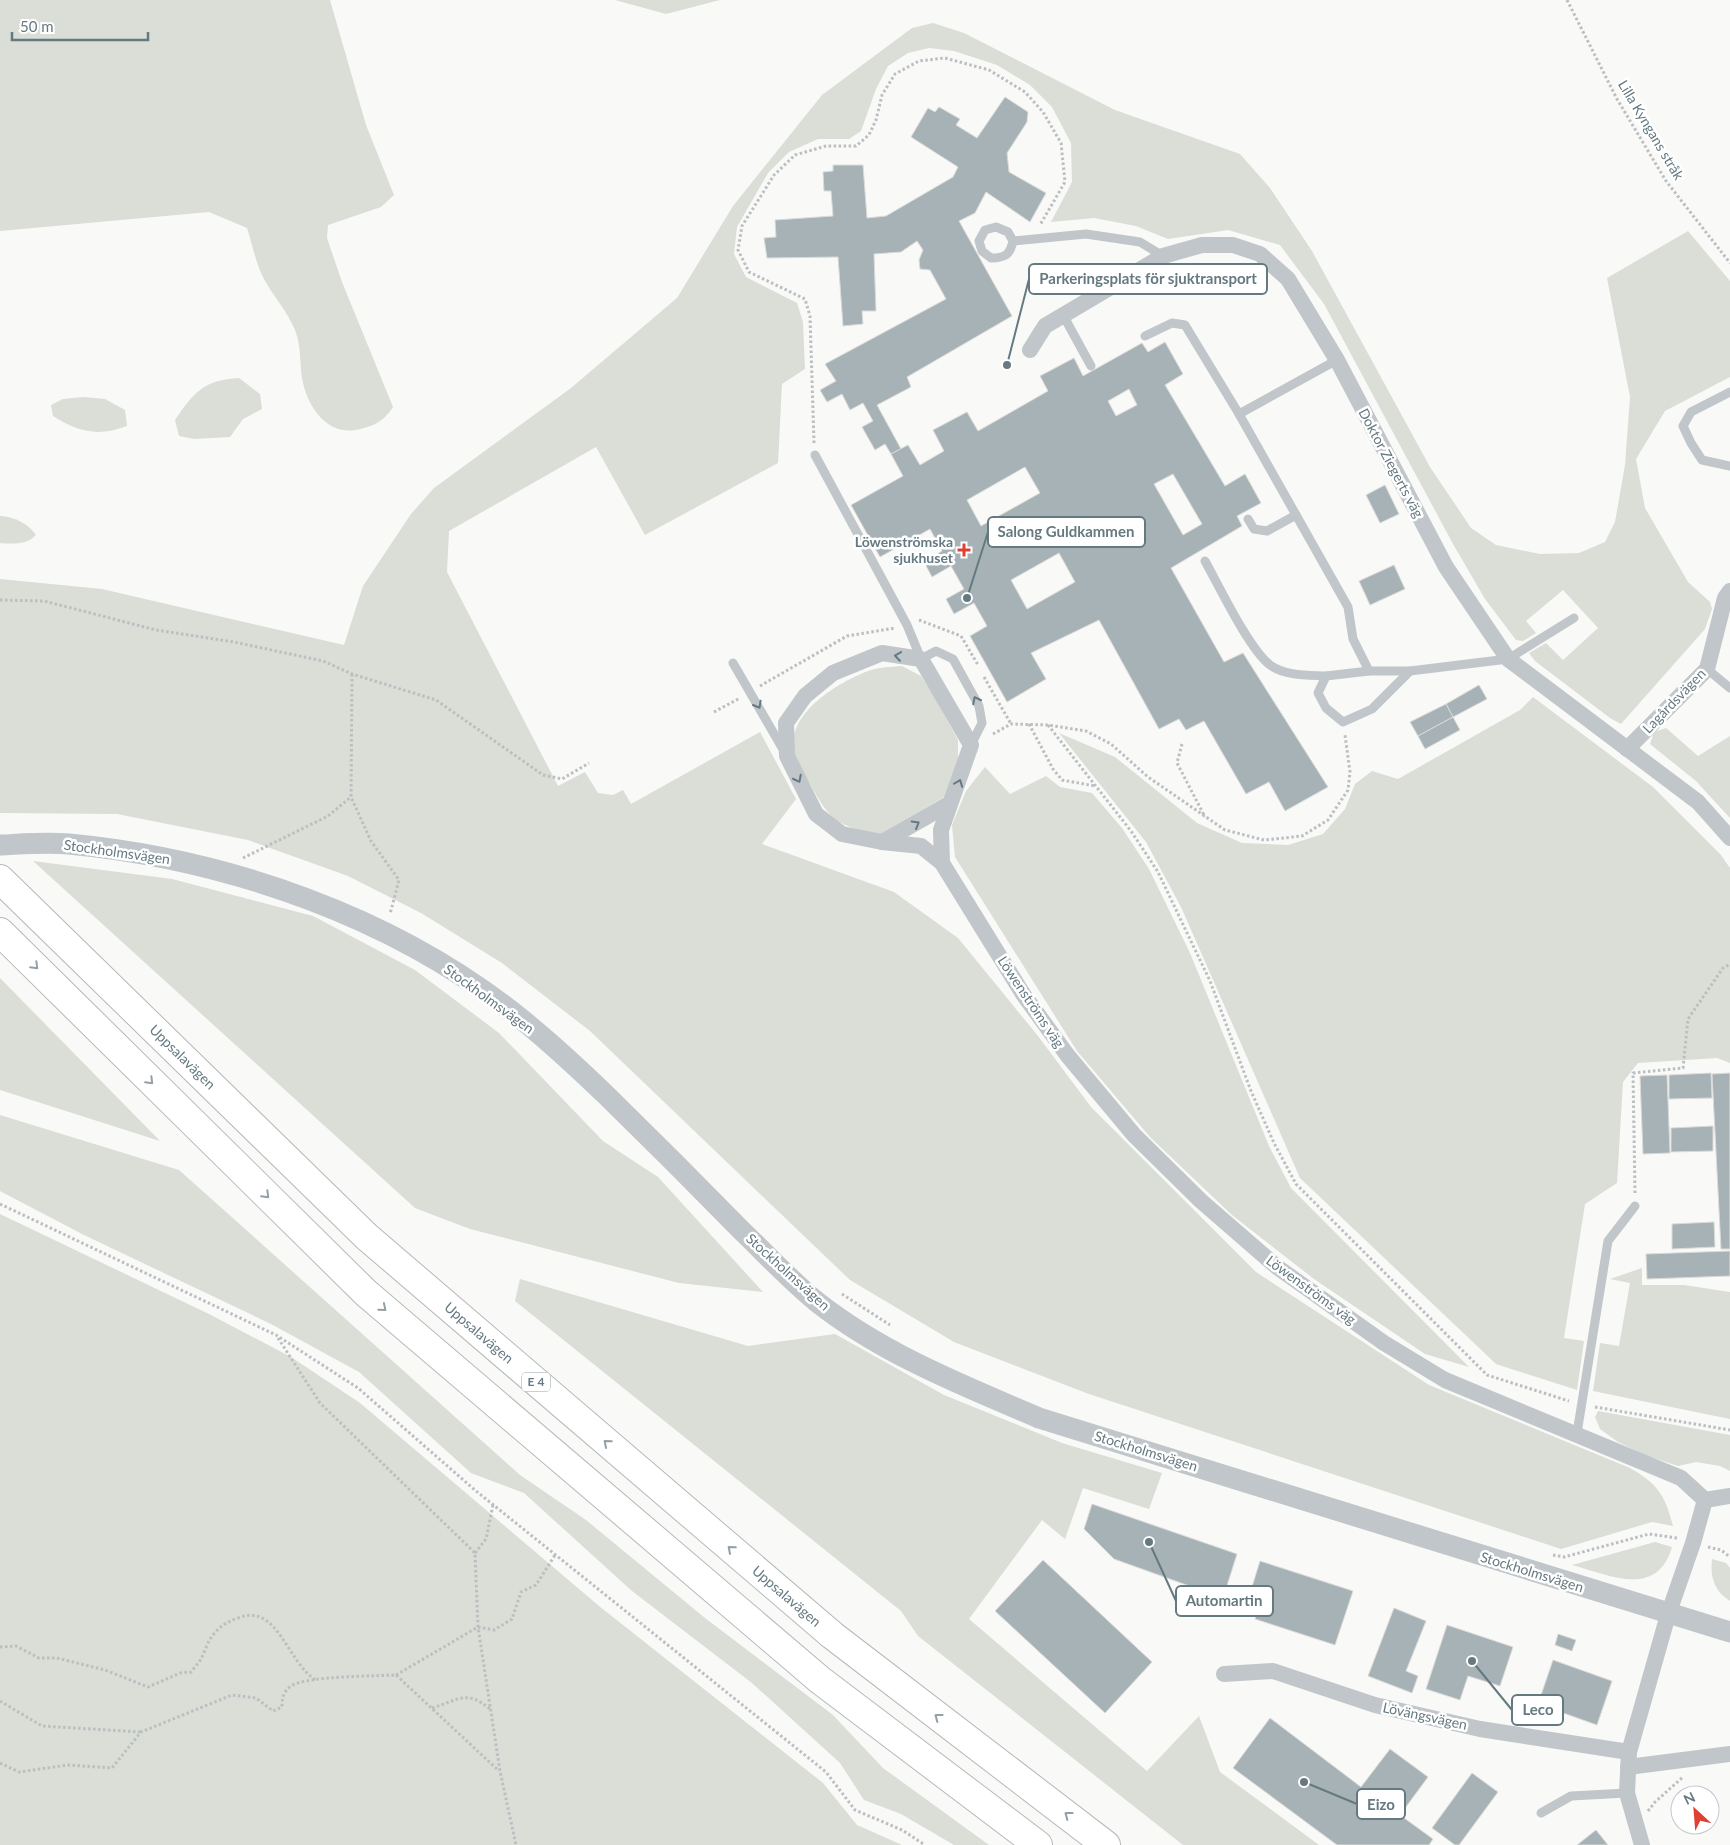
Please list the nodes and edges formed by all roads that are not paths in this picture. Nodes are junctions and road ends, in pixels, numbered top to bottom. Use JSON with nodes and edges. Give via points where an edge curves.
{"nodes":[{"id":1,"x":1013,"y":241,"type":"dead end"},
{"id":2,"x":1163,"y":256,"type":"junction"},
{"id":3,"x":1063,"y":315,"type":"junction"},
{"id":4,"x":1145,"y":336,"type":"dead end"},
{"id":5,"x":1030,"y":350,"type":"dead end"},
{"id":6,"x":1337,"y":360,"type":"junction"},
{"id":7,"x":1091,"y":366,"type":"dead end"},
{"id":8,"x":1730,"y":392,"type":"edge"},
{"id":9,"x":1239,"y":414,"type":"junction"},
{"id":10,"x":815,"y":455,"type":"road end"},
{"id":11,"x":1730,"y":466,"type":"edge"},
{"id":12,"x":1296,"y":515,"type":"junction"},
{"id":13,"x":1248,"y":519,"type":"dead end"},
{"id":14,"x":1204,"y":561,"type":"dead end"},
{"id":15,"x":1730,"y":591,"type":"edge"},
{"id":16,"x":1574,"y":618,"type":"dead end"},
{"id":17,"x":1508,"y":658,"type":"junction"},
{"id":18,"x":921,"y":659,"type":"junction"},
{"id":19,"x":733,"y":663,"type":"dead end"},
{"id":20,"x":1708,"y":669,"type":"junction"},
{"id":21,"x":1370,"y":671,"type":"junction"},
{"id":22,"x":1410,"y":671,"type":"junction"},
{"id":23,"x":1326,"y":676,"type":"junction"},
{"id":24,"x":1730,"y":688,"type":"edge"},
{"id":25,"x":971,"y":745,"type":"junction"},
{"id":26,"x":1627,"y":749,"type":"junction"},
{"id":27,"x":787,"y":756,"type":"junction"},
{"id":28,"x":949,"y":804,"type":"junction"},
{"id":29,"x":1730,"y":838,"type":"edge"},
{"id":30,"x":882,"y":842,"type":"junction"},
{"id":31,"x":1,"y":845,"type":"edge"},
{"id":32,"x":942,"y":863,"type":"junction"},
{"id":33,"x":0,"y":879,"type":"edge"},
{"id":34,"x":0,"y":932,"type":"edge"},
{"id":35,"x":1636,"y":1206,"type":"road end"},
{"id":36,"x":1577,"y":1433,"type":"junction"},
{"id":37,"x":1730,"y":1496,"type":"edge"},
{"id":38,"x":1705,"y":1500,"type":"junction"},
{"id":39,"x":1668,"y":1615,"type":"junction"},
{"id":40,"x":1730,"y":1632,"type":"edge"},
{"id":41,"x":1224,"y":1674,"type":"dead end"},
{"id":42,"x":1730,"y":1754,"type":"edge"},
{"id":43,"x":1629,"y":1760,"type":"junction"},
{"id":44,"x":1627,"y":1793,"type":"junction"},
{"id":45,"x":1541,"y":1813,"type":"dead end"},
{"id":46,"x":1038,"y":1845,"type":"edge"},
{"id":47,"x":1106,"y":1845,"type":"edge"},
{"id":48,"x":1642,"y":1845,"type":"edge"}],
"edges":[{"from":1,"to":2,"type":"lane","via":[[1086,234],[1140,242]]},
{"from":2,"to":3,"type":"street","name":"Doktor Ziegerts väg"},
{"from":2,"to":6,"type":"street","name":"Doktor Ziegerts väg","via":[[1202,245],[1233,245],[1260,254],[1288,279]]},
{"from":3,"to":5,"type":"street","name":"Doktor Ziegerts väg","via":[[1045,326]]},
{"from":3,"to":7,"type":"lane"},
{"from":4,"to":9,"type":"lane","via":[[1172,323],[1185,325]]},
{"from":6,"to":9,"type":"lane"},
{"from":6,"to":17,"type":"street","name":"Doktor Ziegerts väg","via":[[1446,567]]},
{"from":8,"to":11,"type":"lane","via":[[1690,412],[1683,426],[1702,460]]},
{"from":9,"to":12,"type":"lane"},
{"from":10,"to":18,"type":"lane"},
{"from":12,"to":13,"type":"lane","via":[[1267,530],[1254,528]]},
{"from":12,"to":21,"type":"lane","via":[[1348,607],[1353,639]]},
{"from":14,"to":23,"type":"lane","via":[[1248,638],[1270,665],[1293,674]]},
{"from":15,"to":20,"type":"street","name":"Lagårdsvägen","via":[[1725,598]]},
{"from":16,"to":17,"type":"lane"},
{"from":17,"to":22,"type":"lane"},
{"from":17,"to":26,"type":"street","name":"Doktor Ziegerts väg"},
{"from":18,"to":25,"type":"street"},
{"from":25,"to":18,"type":"lane","one_way":true,"via":[[982,723],[979,706],[953,659],[936,651]]},
{"from":18,"to":27,"type":"street","name":"Löwenströms väg","one_way":true,"via":[[882,653],[833,673],[805,696],[786,723]]},
{"from":19,"to":27,"type":"lane","one_way":true},
{"from":20,"to":24,"type":"lane"},
{"from":20,"to":26,"type":"street","name":"Lagårdsvägen"},
{"from":21,"to":22,"type":"lane"},
{"from":21,"to":23,"type":"lane"},
{"from":22,"to":23,"type":"lane","via":[[1372,709],[1344,722],[1326,708],[1318,693]]},
{"from":28,"to":25,"type":"street","name":"Löwenströms väg","one_way":true},
{"from":26,"to":29,"type":"street","name":"Doktor Ziegerts väg","via":[[1698,802]]},
{"from":27,"to":30,"type":"street","name":"Löwenströms väg","one_way":true,"via":[[816,814],[842,834]]},
{"from":30,"to":28,"type":"street","one_way":true},
{"from":28,"to":32,"type":"street","name":"Löwenströms väg","via":[[941,830]]},
{"from":30,"to":32,"type":"street","name":"Löwenströms väg","via":[[921,846]]},
{"from":31,"to":39,"type":"street","name":"Stockholmsvägen","via":[[66,844],[157,856],[226,872],[304,896],[450,968],[520,1017],[606,1095],[816,1301],[875,1341],[947,1379],[1039,1418]]},
{"from":32,"to":36,"type":"street","name":"Löwenströms väg","via":[[1023,994],[1068,1056],[1134,1136],[1201,1201],[1277,1267],[1384,1343],[1445,1380]]},
{"from":47,"to":33,"type":"highway","name":"Uppsalavägen","number":"E 4","one_way":true,"via":[[832,1636],[367,1237]]},
{"from":34,"to":46,"type":"highway","one_way":true,"via":[[366,1293],[820,1680]]},
{"from":35,"to":36,"type":"lane","via":[[1608,1241]]},
{"from":36,"to":38,"type":"street","name":"Löwenströms väg","via":[[1681,1478]]},
{"from":37,"to":38,"type":"street"},
{"from":38,"to":39,"type":"street"},
{"from":39,"to":40,"type":"street","name":"Stockholmsvägen"},
{"from":39,"to":43,"type":"street"},
{"from":41,"to":43,"type":"street","name":"Lövängsvägen","via":[[1273,1671],[1375,1706]]},
{"from":42,"to":43,"type":"street","name":"Lövängsvägen","via":[[1709,1758]]},
{"from":43,"to":44,"type":"street"},
{"from":44,"to":45,"type":"lane","via":[[1571,1796]]},
{"from":44,"to":48,"type":"street"}]}
